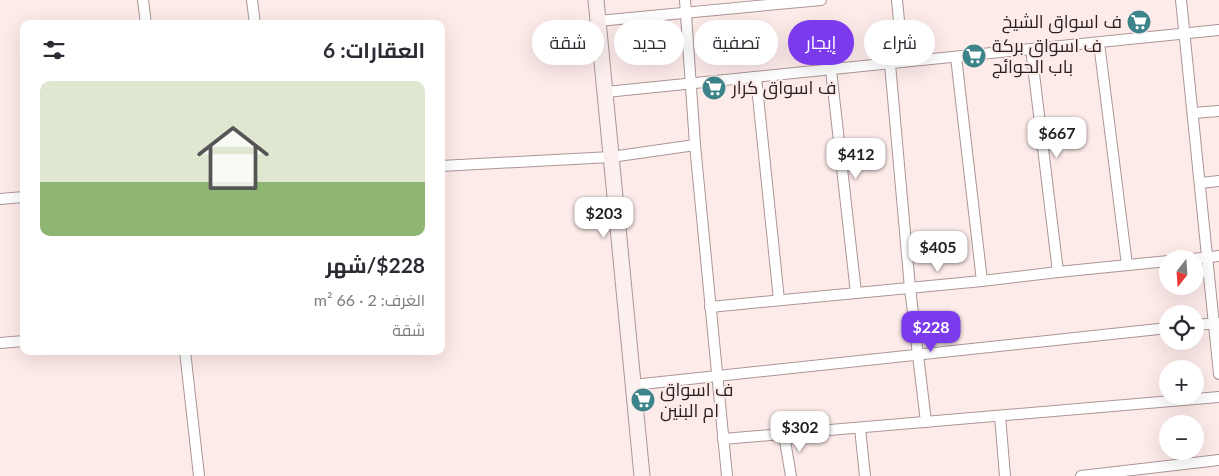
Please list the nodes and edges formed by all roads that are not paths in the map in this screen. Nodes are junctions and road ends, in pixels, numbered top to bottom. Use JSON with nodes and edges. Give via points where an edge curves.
{"nodes":[{"id":1,"x":143,"y":0,"type":"edge"},
{"id":2,"x":252,"y":0,"type":"edge"},
{"id":3,"x":596,"y":0,"type":"edge"},
{"id":4,"x":685,"y":0,"type":"edge"},
{"id":5,"x":821,"y":0,"type":"edge"},
{"id":6,"x":897,"y":0,"type":"edge"},
{"id":7,"x":1181,"y":0,"type":"edge"},
{"id":8,"x":686,"y":12,"type":"junction"},
{"id":9,"x":144,"y":20,"type":"edge"},
{"id":10,"x":254,"y":20,"type":"edge"},
{"id":11,"x":598,"y":20,"type":"edge"},
{"id":12,"x":604,"y":20,"type":"edge"},
{"id":13,"x":899,"y":20,"type":"edge"},
{"id":14,"x":1219,"y":30,"type":"edge"},
{"id":15,"x":1185,"y":34,"type":"junction"},
{"id":16,"x":1099,"y":43,"type":"junction"},
{"id":17,"x":1031,"y":49,"type":"junction"},
{"id":18,"x":956,"y":57,"type":"junction"},
{"id":19,"x":935,"y":59,"type":"edge"},
{"id":20,"x":603,"y":65,"type":"edge"},
{"id":21,"x":880,"y":65,"type":"edge"},
{"id":22,"x":890,"y":65,"type":"edge"},
{"id":23,"x":831,"y":70,"type":"junction"},
{"id":24,"x":756,"y":77,"type":"junction"},
{"id":25,"x":691,"y":83,"type":"junction"},
{"id":26,"x":606,"y":92,"type":"junction"},
{"id":27,"x":1219,"y":111,"type":"edge"},
{"id":28,"x":1193,"y":113,"type":"junction"},
{"id":29,"x":695,"y":145,"type":"junction"},
{"id":30,"x":611,"y":157,"type":"junction"},
{"id":31,"x":445,"y":166,"type":"edge"},
{"id":32,"x":1219,"y":181,"type":"edge"},
{"id":33,"x":1200,"y":183,"type":"junction"},
{"id":34,"x":20,"y":197,"type":"edge"},
{"id":35,"x":0,"y":199,"type":"edge"},
{"id":36,"x":1219,"y":256,"type":"edge"},
{"id":37,"x":1204,"y":258,"type":"edge"},
{"id":38,"x":1207,"y":258,"type":"junction"},
{"id":39,"x":1159,"y":262,"type":"edge"},
{"id":40,"x":1127,"y":265,"type":"junction"},
{"id":41,"x":1058,"y":272,"type":"junction"},
{"id":42,"x":982,"y":281,"type":"junction"},
{"id":43,"x":910,"y":288,"type":"junction"},
{"id":44,"x":856,"y":293,"type":"junction"},
{"id":45,"x":779,"y":300,"type":"junction"},
{"id":46,"x":710,"y":307,"type":"junction"},
{"id":47,"x":1216,"y":323,"type":"edge"},
{"id":48,"x":1159,"y":329,"type":"edge"},
{"id":49,"x":20,"y":340,"type":"edge"},
{"id":50,"x":0,"y":343,"type":"edge"},
{"id":51,"x":919,"y":354,"type":"junction"},
{"id":52,"x":185,"y":355,"type":"edge"},
{"id":53,"x":1219,"y":374,"type":"edge"},
{"id":54,"x":716,"y":376,"type":"junction"},
{"id":55,"x":633,"y":385,"type":"junction"},
{"id":56,"x":1219,"y":398,"type":"edge"},
{"id":57,"x":1000,"y":416,"type":"junction"},
{"id":58,"x":926,"y":422,"type":"junction"},
{"id":59,"x":860,"y":428,"type":"junction"},
{"id":60,"x":784,"y":435,"type":"junction"},
{"id":61,"x":723,"y":439,"type":"junction"},
{"id":62,"x":1219,"y":460,"type":"edge"},
{"id":63,"x":1143,"y":473,"type":"edge"},
{"id":64,"x":199,"y":476,"type":"edge"},
{"id":65,"x":642,"y":476,"type":"edge"},
{"id":66,"x":727,"y":476,"type":"edge"},
{"id":67,"x":791,"y":476,"type":"edge"},
{"id":68,"x":865,"y":476,"type":"edge"},
{"id":69,"x":1005,"y":476,"type":"edge"},
{"id":70,"x":1081,"y":476,"type":"edge"}],
"edges":[{"from":1,"to":9,"type":"street"},
{"from":2,"to":10,"type":"street"},
{"from":3,"to":11,"type":"street"},
{"from":4,"to":8,"type":"street"},
{"from":5,"to":8,"type":"street"},
{"from":6,"to":13,"type":"street"},
{"from":7,"to":15,"type":"street"},
{"from":8,"to":12,"type":"street"},
{"from":8,"to":25,"type":"street"},
{"from":14,"to":15,"type":"street"},
{"from":15,"to":16,"type":"street"},
{"from":15,"to":28,"type":"street"},
{"from":16,"to":17,"type":"street"},
{"from":16,"to":40,"type":"street"},
{"from":17,"to":18,"type":"street"},
{"from":17,"to":41,"type":"street"},
{"from":18,"to":19,"type":"street"},
{"from":18,"to":42,"type":"street"},
{"from":20,"to":26,"type":"street"},
{"from":21,"to":23,"type":"street"},
{"from":22,"to":43,"type":"street"},
{"from":23,"to":24,"type":"street"},
{"from":23,"to":44,"type":"street"},
{"from":24,"to":25,"type":"street"},
{"from":24,"to":45,"type":"street"},
{"from":25,"to":26,"type":"street"},
{"from":25,"to":29,"type":"street"},
{"from":26,"to":30,"type":"street"},
{"from":27,"to":28,"type":"street"},
{"from":28,"to":33,"type":"street"},
{"from":29,"to":30,"type":"street"},
{"from":29,"to":46,"type":"street"},
{"from":30,"to":31,"type":"street"},
{"from":30,"to":55,"type":"street"},
{"from":32,"to":33,"type":"street"},
{"from":33,"to":38,"type":"street"},
{"from":34,"to":35,"type":"street"},
{"from":36,"to":38,"type":"street"},
{"from":37,"to":38,"type":"street"},
{"from":38,"to":47,"type":"street"},
{"from":39,"to":40,"type":"street"},
{"from":40,"to":41,"type":"street"},
{"from":41,"to":42,"type":"street"},
{"from":42,"to":43,"type":"street"},
{"from":43,"to":44,"type":"street"},
{"from":43,"to":51,"type":"street"},
{"from":44,"to":45,"type":"street"},
{"from":45,"to":46,"type":"street"},
{"from":46,"to":54,"type":"street"},
{"from":47,"to":53,"type":"street"},
{"from":48,"to":51,"type":"street"},
{"from":49,"to":50,"type":"street"},
{"from":51,"to":54,"type":"street"},
{"from":51,"to":58,"type":"street"},
{"from":52,"to":64,"type":"street"},
{"from":54,"to":55,"type":"street"},
{"from":54,"to":61,"type":"street"},
{"from":55,"to":65,"type":"street"},
{"from":56,"to":57,"type":"street"},
{"from":57,"to":58,"type":"street"},
{"from":57,"to":69,"type":"street"},
{"from":58,"to":59,"type":"street"},
{"from":59,"to":60,"type":"street"},
{"from":59,"to":68,"type":"street"},
{"from":60,"to":61,"type":"street"},
{"from":60,"to":67,"type":"street"},
{"from":61,"to":66,"type":"street"},
{"from":62,"to":63,"type":"street"},
{"from":63,"to":70,"type":"street"}]}
